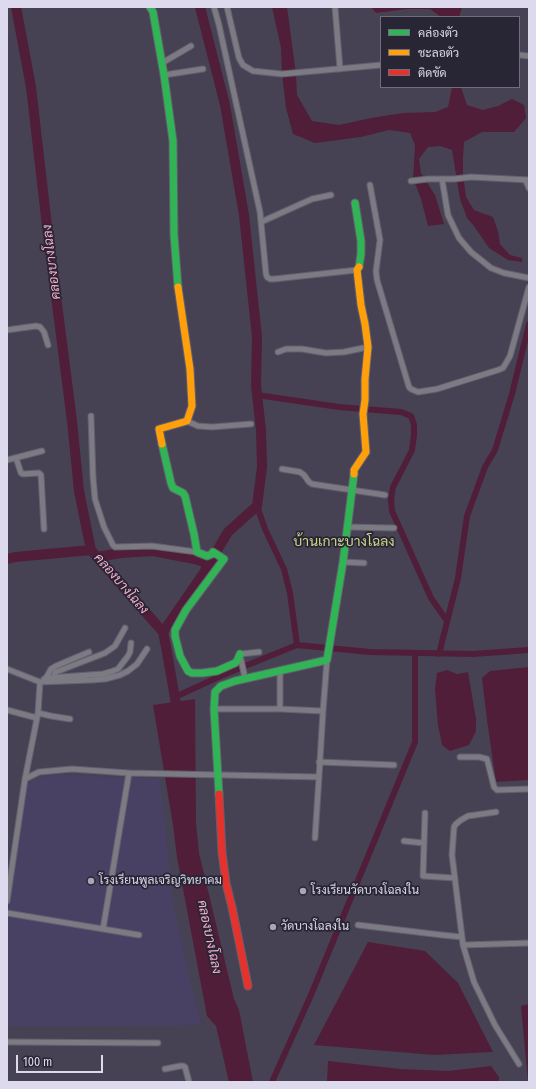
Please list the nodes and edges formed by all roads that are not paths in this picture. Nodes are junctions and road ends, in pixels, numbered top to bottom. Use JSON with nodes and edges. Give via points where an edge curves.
{"nodes":[{"id":1,"x":150,"y":7,"type":"edge"},
{"id":2,"x":214,"y":7,"type":"edge"},
{"id":3,"x":227,"y":7,"type":"edge"},
{"id":4,"x":335,"y":7,"type":"edge"},
{"id":5,"x":191,"y":46,"type":"dead end"},
{"id":6,"x":162,"y":63,"type":"junction"},
{"id":7,"x":380,"y":65,"type":"edge"},
{"id":8,"x":203,"y":69,"type":"dead end"},
{"id":9,"x":340,"y":69,"type":"junction"},
{"id":10,"x":164,"y":75,"type":"junction"},
{"id":11,"x":442,"y":179,"type":"junction"},
{"id":12,"x":411,"y":181,"type":"dead end"},
{"id":13,"x":527,"y":181,"type":"edge"},
{"id":14,"x":370,"y":185,"type":"dead end"},
{"id":15,"x":529,"y":188,"type":"edge"},
{"id":16,"x":331,"y":195,"type":"dead end"},
{"id":17,"x":355,"y":204,"type":"dead end"},
{"id":18,"x":261,"y":222,"type":"junction"},
{"id":19,"x":357,"y":270,"type":"junction"},
{"id":20,"x":529,"y":278,"type":"edge"},
{"id":21,"x":529,"y":287,"type":"edge"},
{"id":22,"x":7,"y":330,"type":"edge"},
{"id":23,"x":48,"y":345,"type":"dead end"},
{"id":24,"x":368,"y":347,"type":"junction"},
{"id":25,"x":278,"y":352,"type":"dead end"},
{"id":26,"x":92,"y":416,"type":"dead end"},
{"id":27,"x":187,"y":421,"type":"junction"},
{"id":28,"x":250,"y":424,"type":"dead end"},
{"id":29,"x":42,"y":451,"type":"dead end"},
{"id":30,"x":16,"y":458,"type":"junction"},
{"id":31,"x":7,"y":460,"type":"edge"},
{"id":32,"x":282,"y":469,"type":"dead end"},
{"id":33,"x":351,"y":489,"type":"junction"},
{"id":34,"x":385,"y":495,"type":"dead end"},
{"id":35,"x":347,"y":527,"type":"junction"},
{"id":36,"x":394,"y":528,"type":"dead end"},
{"id":37,"x":44,"y":529,"type":"dead end"},
{"id":38,"x":197,"y":552,"type":"junction"},
{"id":39,"x":343,"y":562,"type":"junction"},
{"id":40,"x":364,"y":563,"type":"dead end"},
{"id":41,"x":125,"y":628,"type":"dead end"},
{"id":42,"x":131,"y":643,"type":"dead end"},
{"id":43,"x":147,"y":649,"type":"dead end"},
{"id":44,"x":89,"y":652,"type":"dead end"},
{"id":45,"x":259,"y":652,"type":"dead end"},
{"id":46,"x":240,"y":655,"type":"junction"},
{"id":47,"x":328,"y":659,"type":"junction"},
{"id":48,"x":7,"y":669,"type":"edge"},
{"id":49,"x":280,"y":670,"type":"junction"},
{"id":50,"x":46,"y":678,"type":"junction"},
{"id":51,"x":53,"y":678,"type":"junction"},
{"id":52,"x":245,"y":678,"type":"junction"},
{"id":53,"x":40,"y":682,"type":"junction"},
{"id":54,"x":280,"y":709,"type":"junction"},
{"id":55,"x":7,"y":710,"type":"edge"},
{"id":56,"x":214,"y":710,"type":"junction"},
{"id":57,"x":323,"y":711,"type":"junction"},
{"id":58,"x":37,"y":715,"type":"junction"},
{"id":59,"x":70,"y":718,"type":"dead end"},
{"id":60,"x":460,"y":757,"type":"dead end"},
{"id":61,"x":319,"y":762,"type":"junction"},
{"id":62,"x":394,"y":765,"type":"dead end"},
{"id":63,"x":130,"y":773,"type":"junction"},
{"id":64,"x":218,"y":775,"type":"junction"},
{"id":65,"x":319,"y":777,"type":"junction"},
{"id":66,"x":25,"y":778,"type":"junction"},
{"id":67,"x":529,"y":789,"type":"edge"},
{"id":68,"x":496,"y":812,"type":"dead end"},
{"id":69,"x":425,"y":813,"type":"dead end"},
{"id":70,"x":315,"y":838,"type":"dead end"},
{"id":71,"x":404,"y":841,"type":"dead end"},
{"id":72,"x":424,"y":843,"type":"junction"},
{"id":73,"x":455,"y":878,"type":"junction"},
{"id":74,"x":7,"y":901,"type":"edge"},
{"id":75,"x":7,"y":913,"type":"edge"},
{"id":76,"x":358,"y":925,"type":"dead end"},
{"id":77,"x":103,"y":929,"type":"junction"},
{"id":78,"x":139,"y":935,"type":"dead end"},
{"id":79,"x":462,"y":937,"type":"junction"},
{"id":80,"x":529,"y":943,"type":"edge"},
{"id":81,"x":463,"y":945,"type":"junction"},
{"id":82,"x":248,"y":986,"type":"dead end"},
{"id":83,"x":7,"y":1042,"type":"edge"},
{"id":84,"x":158,"y":1043,"type":"dead end"},
{"id":85,"x":519,"y":1064,"type":"dead end"},
{"id":86,"x":165,"y":1069,"type":"dead end"},
{"id":87,"x":189,"y":1082,"type":"edge"}],
"edges":[{"from":1,"to":6,"type":"street"},
{"from":2,"to":18,"type":"street","via":[[242,124]]},
{"from":3,"to":9,"type":"street","via":[[239,58],[243,65],[253,71],[296,74]]},
{"from":4,"to":9,"type":"street"},
{"from":5,"to":6,"type":"street"},
{"from":6,"to":10,"type":"street"},
{"from":7,"to":9,"type":"street"},
{"from":8,"to":10,"type":"street"},
{"from":10,"to":27,"type":"street","via":[[173,141],[174,235],[178,292],[192,393],[192,406]]},
{"from":11,"to":12,"type":"street"},
{"from":11,"to":13,"type":"street","via":[[471,177]]},
{"from":11,"to":20,"type":"street","via":[[448,216],[459,238],[471,252],[491,268],[504,274]]},
{"from":13,"to":15,"type":"street"},
{"from":14,"to":21,"type":"street","via":[[380,240],[377,280],[409,387],[414,391],[437,388],[503,368],[510,356]]},
{"from":16,"to":18,"type":"street","via":[[312,199]]},
{"from":17,"to":19,"type":"street","via":[[362,254]]},
{"from":18,"to":19,"type":"street","via":[[268,278]]},
{"from":19,"to":24,"type":"street"},
{"from":22,"to":23,"type":"street","via":[[40,327]]},
{"from":24,"to":25,"type":"street","via":[[344,352],[326,353],[302,349]]},
{"from":24,"to":33,"type":"street","via":[[363,414],[366,452],[354,470]]},
{"from":26,"to":38,"type":"street","via":[[95,499],[113,545],[152,546]]},
{"from":27,"to":28,"type":"street","via":[[198,426],[212,427]]},
{"from":27,"to":38,"type":"street","via":[[160,429],[160,433],[170,483],[185,496]]},
{"from":29,"to":30,"type":"street"},
{"from":30,"to":31,"type":"street"},
{"from":30,"to":37,"type":"street","via":[[22,474],[41,475]]},
{"from":32,"to":33,"type":"street","via":[[300,472],[312,484]]},
{"from":33,"to":34,"type":"street"},
{"from":33,"to":35,"type":"street"},
{"from":35,"to":36,"type":"street"},
{"from":35,"to":39,"type":"street"},
{"from":38,"to":46,"type":"street","via":[[207,556],[213,552],[224,559],[186,610],[176,630],[180,656],[188,671],[202,673],[217,671],[236,662]]},
{"from":39,"to":40,"type":"street"},
{"from":39,"to":47,"type":"street"},
{"from":41,"to":51,"type":"street","via":[[115,646],[105,653],[56,672]]},
{"from":42,"to":51,"type":"street","via":[[128,656],[118,669],[112,672]]},
{"from":43,"to":53,"type":"street","via":[[136,664],[120,675],[106,679]]},
{"from":44,"to":50,"type":"street","via":[[56,666]]},
{"from":45,"to":46,"type":"street"},
{"from":46,"to":52,"type":"street"},
{"from":47,"to":49,"type":"street"},
{"from":47,"to":57,"type":"street"},
{"from":48,"to":53,"type":"street"},
{"from":49,"to":52,"type":"street"},
{"from":49,"to":54,"type":"street"},
{"from":50,"to":51,"type":"street"},
{"from":50,"to":53,"type":"street"},
{"from":52,"to":56,"type":"street","via":[[221,686],[215,692]]},
{"from":53,"to":58,"type":"street"},
{"from":54,"to":56,"type":"street"},
{"from":54,"to":57,"type":"street"},
{"from":55,"to":58,"type":"street"},
{"from":56,"to":64,"type":"street"},
{"from":57,"to":61,"type":"street"},
{"from":58,"to":59,"type":"street"},
{"from":58,"to":66,"type":"street"},
{"from":60,"to":67,"type":"street","via":[[487,759],[497,790]]},
{"from":61,"to":62,"type":"street"},
{"from":61,"to":65,"type":"street"},
{"from":63,"to":64,"type":"street"},
{"from":63,"to":66,"type":"street","via":[[72,769],[39,772]]},
{"from":63,"to":77,"type":"street"},
{"from":64,"to":65,"type":"street"},
{"from":64,"to":82,"type":"street","via":[[226,883]]},
{"from":65,"to":70,"type":"street"},
{"from":66,"to":74,"type":"street"},
{"from":68,"to":73,"type":"street","via":[[468,816],[454,827],[452,855]]},
{"from":69,"to":72,"type":"street"},
{"from":71,"to":72,"type":"street"},
{"from":72,"to":73,"type":"street","via":[[422,876]]},
{"from":73,"to":79,"type":"street"},
{"from":75,"to":77,"type":"street"},
{"from":76,"to":79,"type":"street"},
{"from":77,"to":78,"type":"street"},
{"from":79,"to":81,"type":"street"},
{"from":80,"to":81,"type":"street"},
{"from":81,"to":85,"type":"street","via":[[477,990]]},
{"from":83,"to":84,"type":"street"},
{"from":86,"to":87,"type":"street","via":[[183,1066]]}]}
